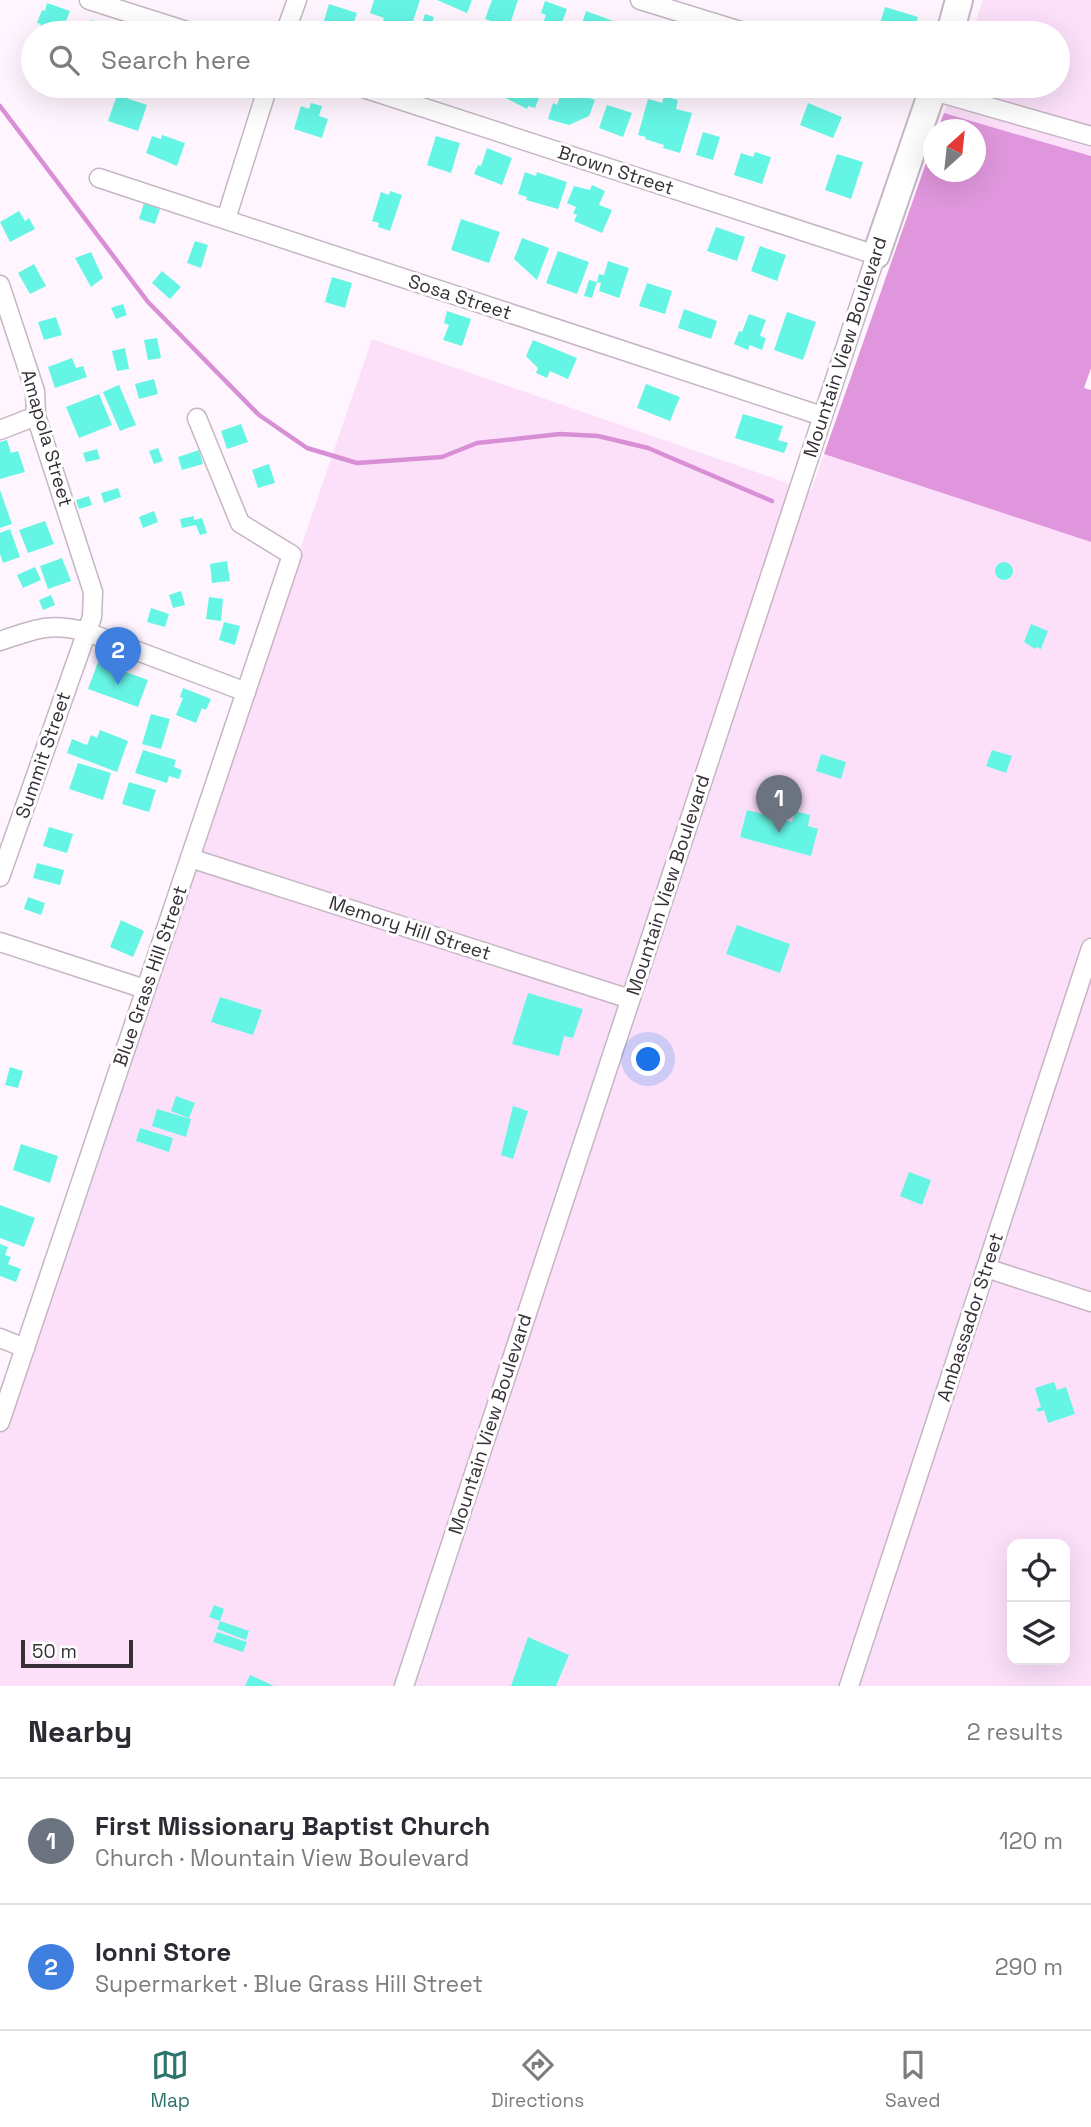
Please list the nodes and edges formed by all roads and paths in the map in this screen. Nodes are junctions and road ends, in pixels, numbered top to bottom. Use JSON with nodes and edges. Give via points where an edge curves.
{"nodes":[{"id":1,"x":89,"y":0,"type":"edge"},
{"id":2,"x":297,"y":0,"type":"edge"},
{"id":3,"x":640,"y":0,"type":"edge"},
{"id":4,"x":959,"y":0,"type":"edge"},
{"id":5,"x":111,"y":3,"type":"edge"},
{"id":6,"x":160,"y":21,"type":"edge"},
{"id":7,"x":289,"y":21,"type":"edge"},
{"id":8,"x":708,"y":21,"type":"edge"},
{"id":9,"x":953,"y":21,"type":"edge"},
{"id":10,"x":264,"y":98,"type":"edge"},
{"id":11,"x":394,"y":98,"type":"edge"},
{"id":12,"x":925,"y":98,"type":"edge"},
{"id":13,"x":965,"y":98,"type":"edge"},
{"id":14,"x":1091,"y":136,"type":"edge"},
{"id":15,"x":99,"y":178,"type":"dead end"},
{"id":16,"x":226,"y":219,"type":"junction"},
{"id":17,"x":876,"y":255,"type":"junction"},
{"id":18,"x":0,"y":285,"type":"edge"},
{"id":19,"x":36,"y":416,"type":"junction"},
{"id":20,"x":822,"y":416,"type":"junction"},
{"id":21,"x":197,"y":418,"type":"dead end"},
{"id":22,"x":0,"y":430,"type":"edge"},
{"id":23,"x":87,"y":632,"type":"junction"},
{"id":24,"x":0,"y":641,"type":"edge"},
{"id":25,"x":246,"y":692,"type":"junction"},
{"id":26,"x":190,"y":858,"type":"junction"},
{"id":27,"x":0,"y":877,"type":"edge"},
{"id":28,"x":0,"y":942,"type":"edge"},
{"id":29,"x":1091,"y":948,"type":"edge"},
{"id":30,"x":145,"y":989,"type":"junction"},
{"id":31,"x":630,"y":999,"type":"junction"},
{"id":32,"x":986,"y":1268,"type":"junction"},
{"id":33,"x":1091,"y":1302,"type":"edge"},
{"id":34,"x":0,"y":1338,"type":"edge"},
{"id":35,"x":25,"y":1348,"type":"junction"},
{"id":36,"x":0,"y":1422,"type":"edge"},
{"id":37,"x":404,"y":1686,"type":"edge"},
{"id":38,"x":849,"y":1686,"type":"edge"}],
"edges":[{"from":1,"to":5,"type":"street"},
{"from":2,"to":7,"type":"street"},
{"from":3,"to":8,"type":"street"},
{"from":4,"to":9,"type":"street"},
{"from":5,"to":6,"type":"street"},
{"from":10,"to":16,"type":"street"},
{"from":11,"to":17,"type":"street","name":"Brown Street"},
{"from":12,"to":17,"type":"street","name":"Mountain View Boulevard"},
{"from":13,"to":14,"type":"street"},
{"from":15,"to":16,"type":"street","name":"Sosa Street"},
{"from":16,"to":20,"type":"street","name":"Sosa Street"},
{"from":17,"to":20,"type":"street","name":"Mountain View Boulevard"},
{"from":18,"to":19,"type":"street","name":"Amapola Street","via":[[35,391]]},
{"from":19,"to":22,"type":"street"},
{"from":19,"to":23,"type":"street","name":"Amapola Street","via":[[93,592]]},
{"from":20,"to":31,"type":"street","name":"Mountain View Boulevard"},
{"from":21,"to":25,"type":"street","name":"Blue Grass Hill Street","via":[[240,523],[292,555]]},
{"from":23,"to":24,"type":"street","via":[[51,626]]},
{"from":23,"to":25,"type":"street"},
{"from":23,"to":27,"type":"street","name":"Summit Street"},
{"from":25,"to":26,"type":"street","name":"Blue Grass Hill Street"},
{"from":26,"to":30,"type":"street","name":"Blue Grass Hill Street"},
{"from":26,"to":31,"type":"street","name":"Memory Hill Street"},
{"from":28,"to":30,"type":"street"},
{"from":29,"to":32,"type":"street","name":"Ambassador Street"},
{"from":30,"to":35,"type":"street","name":"Blue Grass Hill Street"},
{"from":31,"to":37,"type":"street","name":"Mountain View Boulevard"},
{"from":32,"to":33,"type":"street"},
{"from":32,"to":38,"type":"street","name":"Ambassador Street"},
{"from":34,"to":35,"type":"street"},
{"from":35,"to":36,"type":"street","name":"Blue Grass Hill Street"}]}
